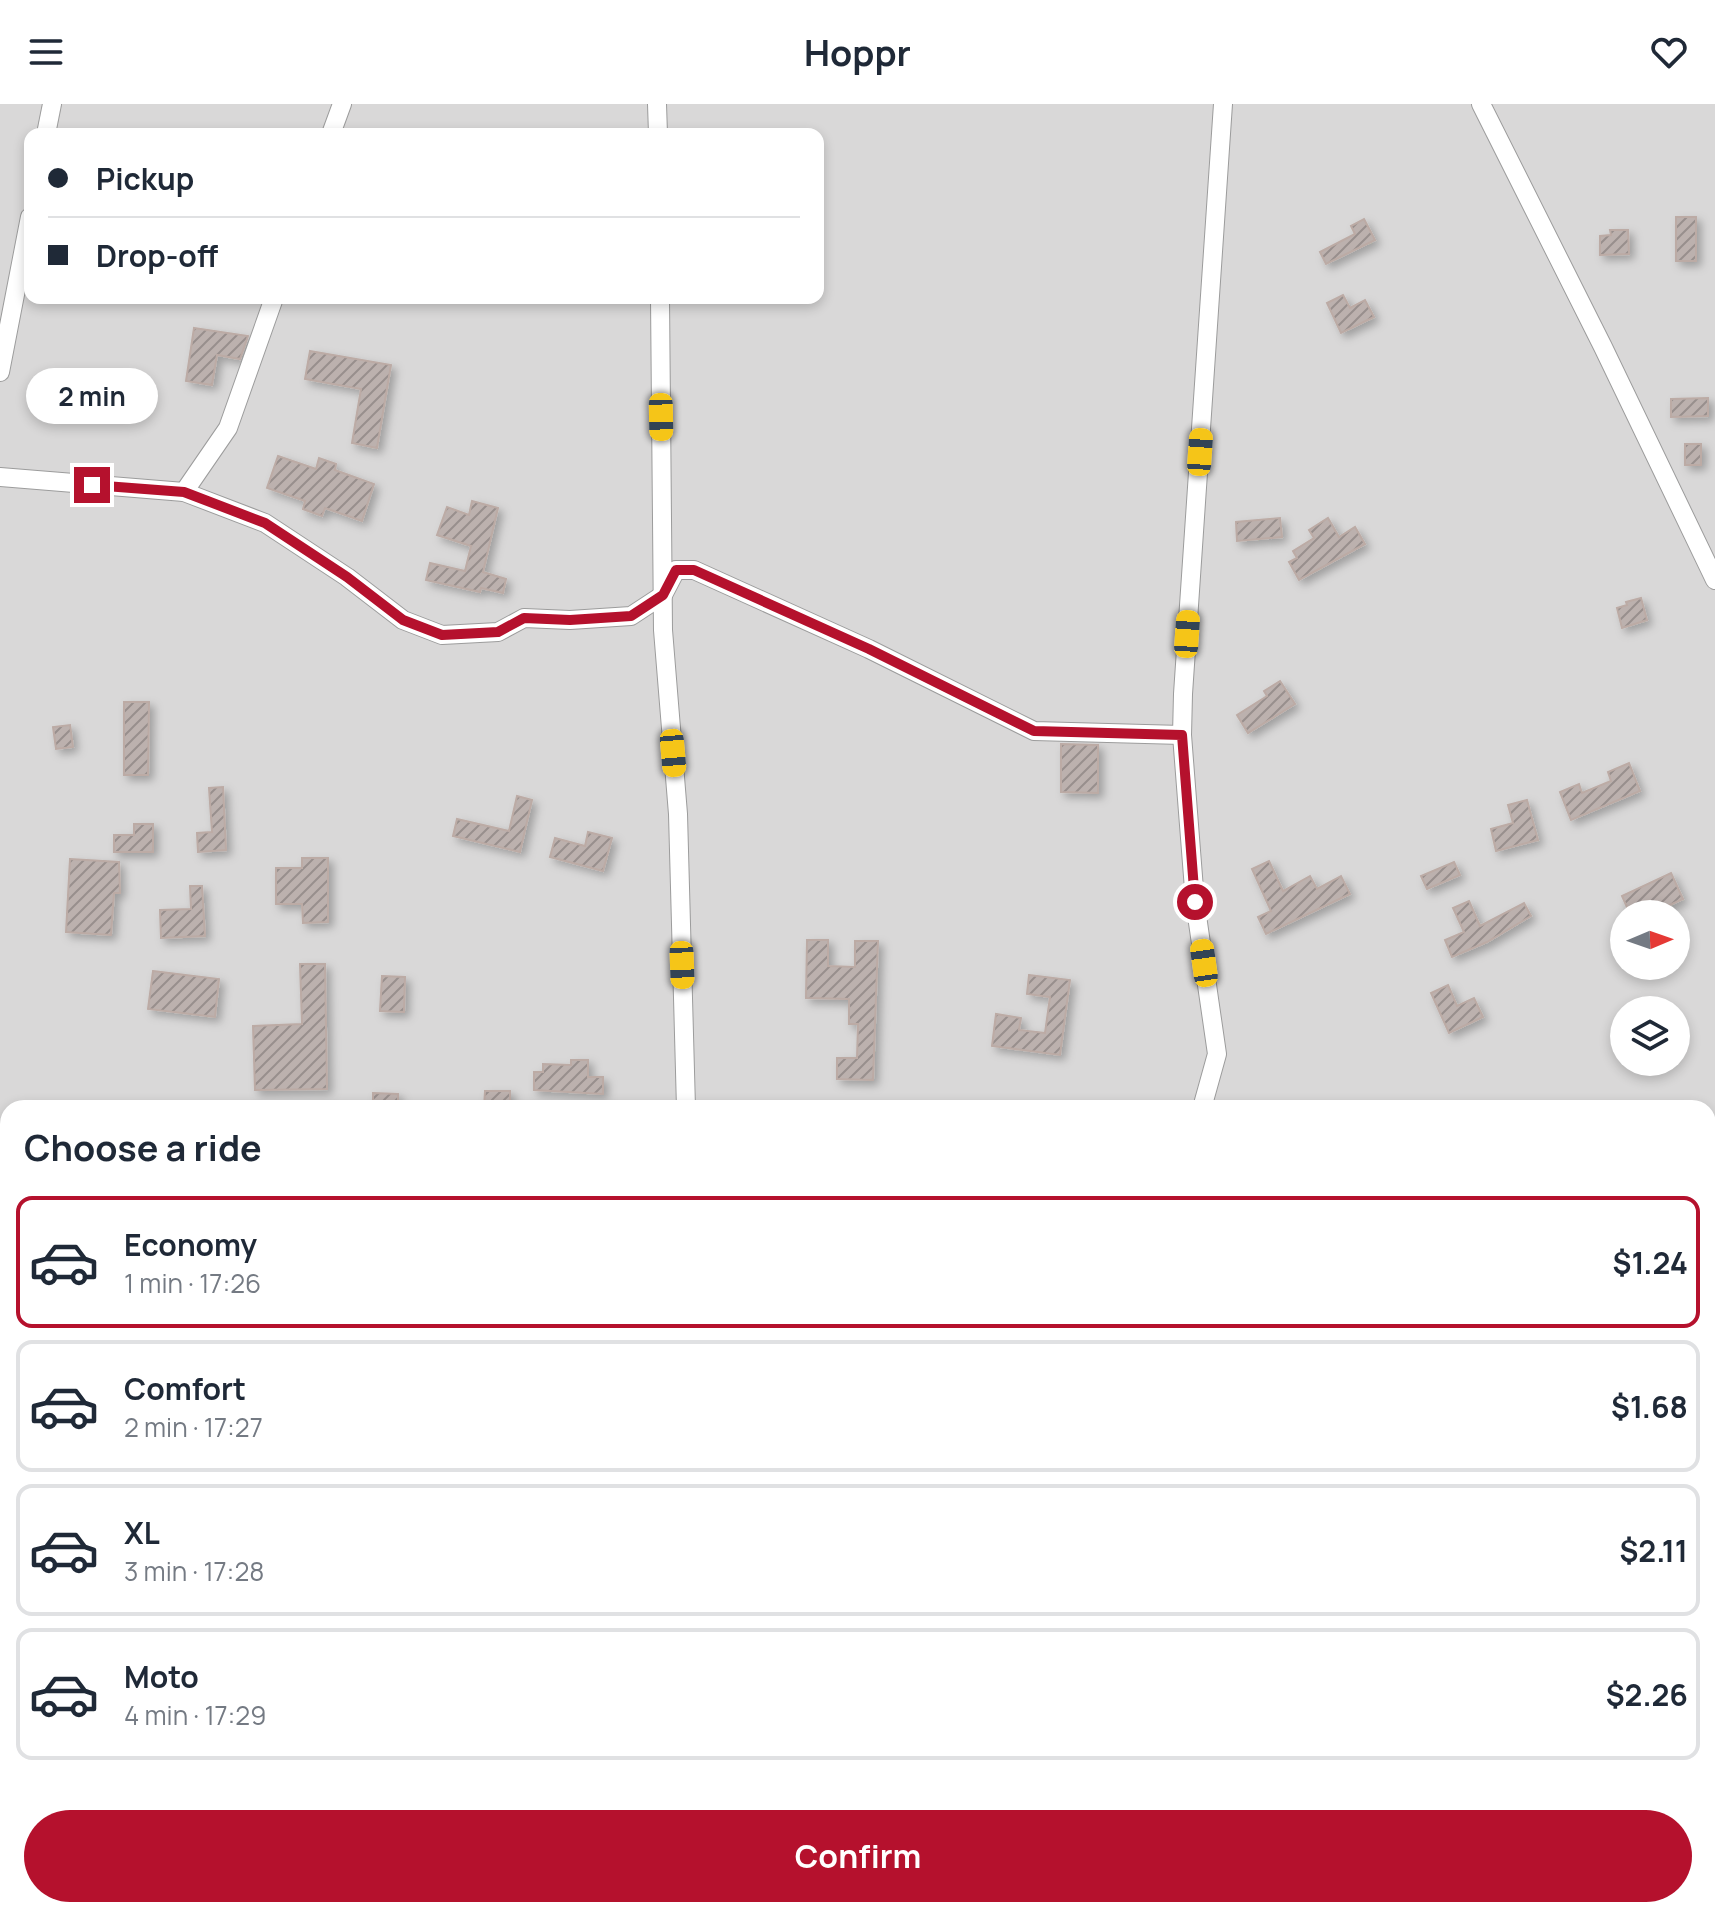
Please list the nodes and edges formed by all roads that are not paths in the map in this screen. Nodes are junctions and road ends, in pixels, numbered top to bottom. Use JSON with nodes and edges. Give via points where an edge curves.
{"nodes":[{"id":1,"x":52,"y":104,"type":"edge"},
{"id":2,"x":342,"y":104,"type":"edge"},
{"id":3,"x":657,"y":104,"type":"edge"},
{"id":4,"x":1223,"y":104,"type":"edge"},
{"id":5,"x":1481,"y":104,"type":"edge"},
{"id":6,"x":47,"y":128,"type":"edge"},
{"id":7,"x":333,"y":128,"type":"edge"},
{"id":8,"x":658,"y":128,"type":"edge"},
{"id":9,"x":24,"y":248,"type":"edge"},
{"id":10,"x":272,"y":304,"type":"edge"},
{"id":11,"x":660,"y":304,"type":"edge"},
{"id":12,"x":0,"y":372,"type":"edge"},
{"id":13,"x":0,"y":477,"type":"edge"},
{"id":14,"x":184,"y":492,"type":"junction"},
{"id":15,"x":1715,"y":580,"type":"edge"},
{"id":16,"x":663,"y":595,"type":"junction"},
{"id":17,"x":1182,"y":735,"type":"junction"},
{"id":18,"x":686,"y":1100,"type":"edge"},
{"id":19,"x":1204,"y":1100,"type":"edge"}],
"edges":[{"from":1,"to":6,"type":"street"},
{"from":2,"to":7,"type":"street"},
{"from":3,"to":8,"type":"street"},
{"from":4,"to":17,"type":"street"},
{"from":5,"to":15,"type":"street"},
{"from":9,"to":12,"type":"street"},
{"from":10,"to":14,"type":"street","via":[[228,428]]},
{"from":11,"to":16,"type":"street"},
{"from":13,"to":14,"type":"street"},
{"from":14,"to":16,"type":"street","via":[[265,523],[403,620],[442,635],[498,632],[524,618],[631,616]]},
{"from":16,"to":17,"type":"street","via":[[676,570],[694,570],[1034,731]]},
{"from":16,"to":18,"type":"street","via":[[678,814]]},
{"from":17,"to":19,"type":"street","via":[[1195,902],[1217,1054]]}]}
